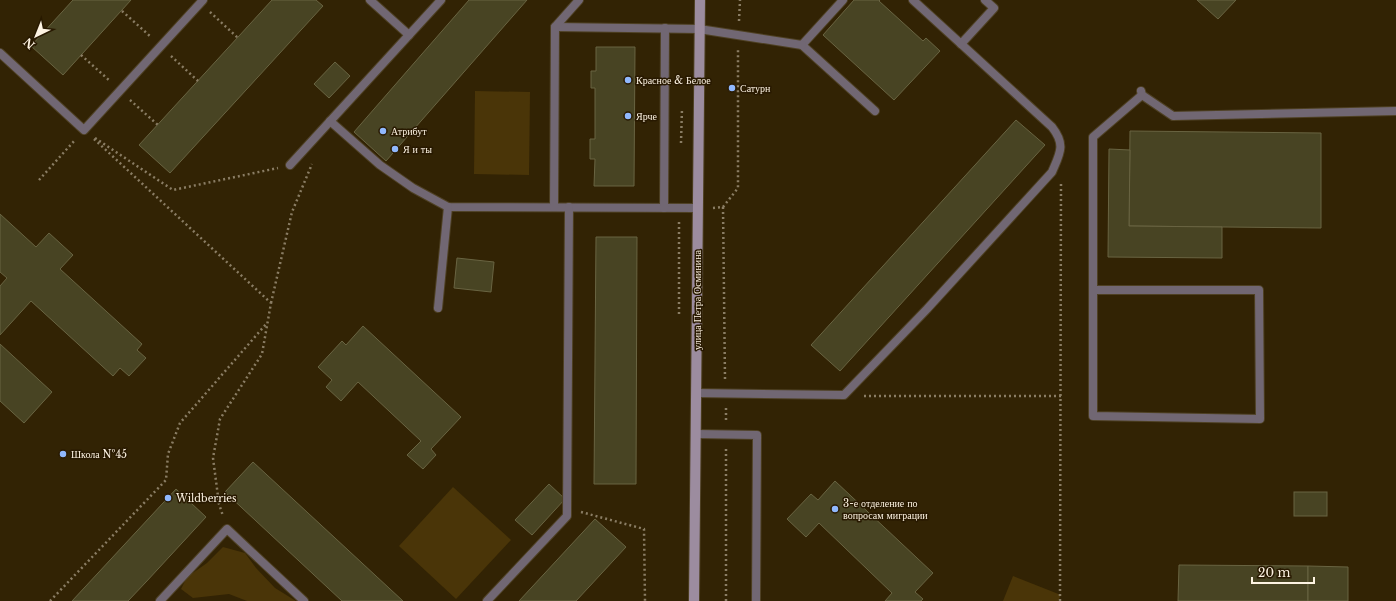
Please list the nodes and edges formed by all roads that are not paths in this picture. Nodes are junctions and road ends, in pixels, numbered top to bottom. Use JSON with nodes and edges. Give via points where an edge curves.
{"nodes":[{"id":1,"x":370,"y":0,"type":"edge"},
{"id":2,"x":441,"y":0,"type":"edge"},
{"id":3,"x":579,"y":0,"type":"edge"},
{"id":4,"x":700,"y":0,"type":"edge"},
{"id":5,"x":843,"y":0,"type":"edge"},
{"id":6,"x":913,"y":0,"type":"edge"},
{"id":7,"x":985,"y":0,"type":"edge"},
{"id":8,"x":202,"y":2,"type":"edge"},
{"id":9,"x":555,"y":28,"type":"junction"},
{"id":10,"x":665,"y":28,"type":"junction"},
{"id":11,"x":699,"y":29,"type":"junction"},
{"id":12,"x":409,"y":35,"type":"junction"},
{"id":13,"x":961,"y":44,"type":"junction"},
{"id":14,"x":802,"y":45,"type":"junction"},
{"id":15,"x":0,"y":53,"type":"edge"},
{"id":16,"x":1396,"y":110,"type":"edge"},
{"id":17,"x":875,"y":111,"type":"dead end"},
{"id":18,"x":330,"y":121,"type":"junction"},
{"id":19,"x":290,"y":165,"type":"road end"},
{"id":20,"x":554,"y":207,"type":"junction"},
{"id":21,"x":569,"y":207,"type":"junction"},
{"id":22,"x":448,"y":208,"type":"junction"},
{"id":23,"x":664,"y":208,"type":"junction"},
{"id":24,"x":697,"y":208,"type":"junction"},
{"id":25,"x":1094,"y":290,"type":"junction"},
{"id":26,"x":438,"y":308,"type":"dead end"},
{"id":27,"x":696,"y":393,"type":"junction"},
{"id":28,"x":696,"y":434,"type":"junction"},
{"id":29,"x":160,"y":601,"type":"edge"},
{"id":30,"x":304,"y":601,"type":"edge"},
{"id":31,"x":488,"y":601,"type":"edge"},
{"id":32,"x":694,"y":601,"type":"edge"},
{"id":33,"x":756,"y":601,"type":"edge"}],
"edges":[{"from":1,"to":12,"type":"lane"},
{"from":2,"to":12,"type":"lane"},
{"from":3,"to":9,"type":"lane"},
{"from":4,"to":11,"type":"main road","name":"улица Петра Осминина"},
{"from":5,"to":14,"type":"lane"},
{"from":6,"to":13,"type":"lane"},
{"from":7,"to":13,"type":"lane","via":[[994,8]]},
{"from":8,"to":15,"type":"lane","via":[[84,130]]},
{"from":9,"to":10,"type":"lane"},
{"from":9,"to":20,"type":"lane"},
{"from":10,"to":11,"type":"lane"},
{"from":10,"to":23,"type":"lane"},
{"from":11,"to":14,"type":"lane"},
{"from":11,"to":24,"type":"main road","name":"улица Петра Осминина"},
{"from":12,"to":18,"type":"lane"},
{"from":13,"to":27,"type":"lane","via":[[1060,136],[1061,151],[1052,172],[844,396]]},
{"from":14,"to":17,"type":"lane"},
{"from":16,"to":25,"type":"lane","via":[[1174,116],[1142,93],[1093,137]]},
{"from":18,"to":19,"type":"lane"},
{"from":18,"to":22,"type":"lane","via":[[380,165]]},
{"from":20,"to":21,"type":"lane"},
{"from":20,"to":22,"type":"lane"},
{"from":21,"to":23,"type":"lane"},
{"from":21,"to":31,"type":"lane","via":[[567,516]]},
{"from":22,"to":26,"type":"lane"},
{"from":23,"to":24,"type":"lane"},
{"from":24,"to":27,"type":"main road","name":"улица Петра Осминина"},
{"from":25,"to":25,"type":"lane","via":[[1093,416],[1260,419],[1259,290]]},
{"from":27,"to":28,"type":"main road","name":"улица Петра Осминина"},
{"from":28,"to":32,"type":"main road","name":"улица Петра Осминина"},
{"from":28,"to":33,"type":"lane","via":[[757,435]]},
{"from":29,"to":30,"type":"lane","via":[[227,529]]}]}
